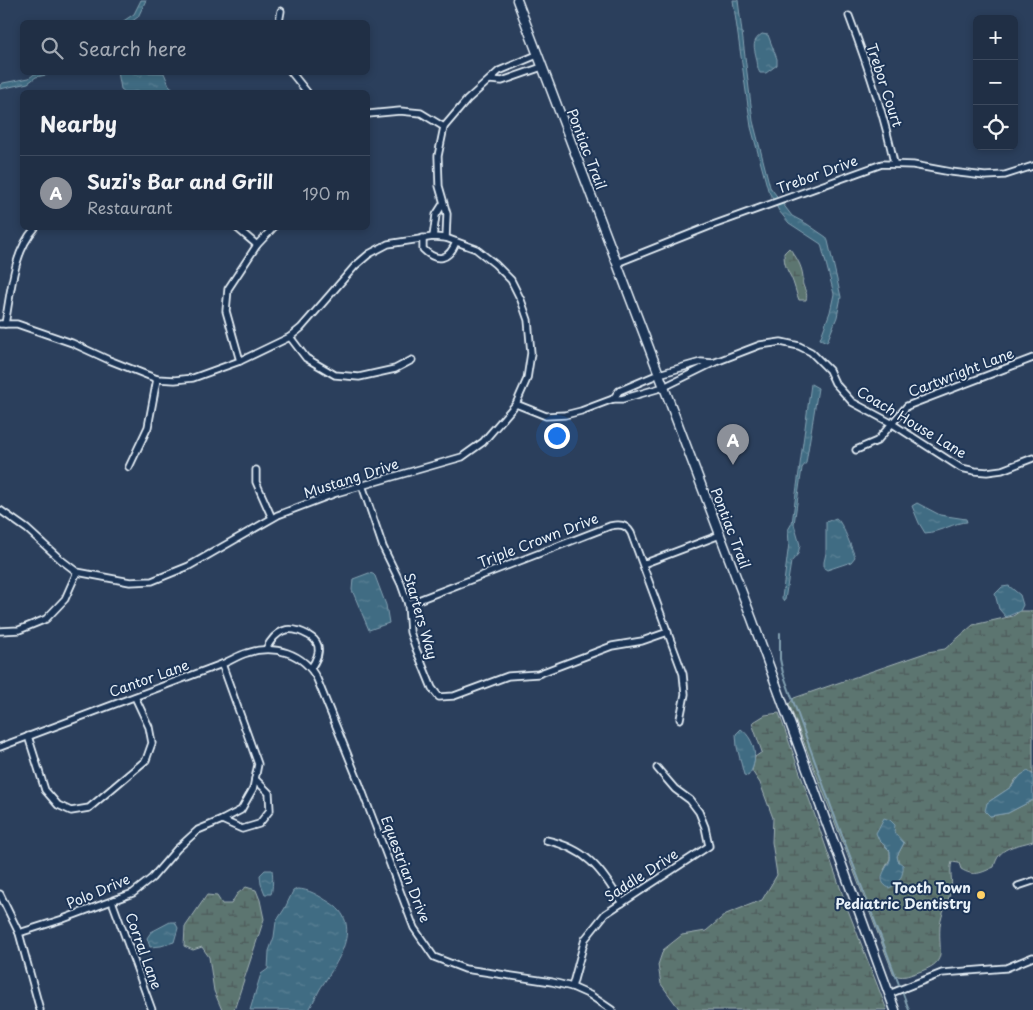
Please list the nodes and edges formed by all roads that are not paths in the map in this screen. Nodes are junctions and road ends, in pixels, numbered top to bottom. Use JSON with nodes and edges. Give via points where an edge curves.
{"nodes":[{"id":1,"x":517,"y":0,"type":"edge"},
{"id":2,"x":281,"y":11,"type":"dead end"},
{"id":3,"x":849,"y":16,"type":"dead end"},
{"id":4,"x":279,"y":20,"type":"edge"},
{"id":5,"x":538,"y":55,"type":"junction"},
{"id":6,"x":542,"y":67,"type":"junction"},
{"id":7,"x":293,"y":75,"type":"edge"},
{"id":8,"x":490,"y":80,"type":"junction"},
{"id":9,"x":305,"y":90,"type":"edge"},
{"id":10,"x":370,"y":114,"type":"edge"},
{"id":11,"x":444,"y":127,"type":"junction"},
{"id":12,"x":894,"y":163,"type":"junction"},
{"id":13,"x":1033,"y":166,"type":"edge"},
{"id":14,"x":443,"y":204,"type":"junction"},
{"id":15,"x":33,"y":230,"type":"edge"},
{"id":16,"x":239,"y":230,"type":"edge"},
{"id":17,"x":271,"y":230,"type":"edge"},
{"id":18,"x":433,"y":237,"type":"junction"},
{"id":19,"x":423,"y":238,"type":"junction"},
{"id":20,"x":446,"y":238,"type":"junction"},
{"id":21,"x":456,"y":242,"type":"junction"},
{"id":22,"x":257,"y":245,"type":"junction"},
{"id":23,"x":617,"y":263,"type":"junction"},
{"id":24,"x":2,"y":324,"type":"edge"},
{"id":25,"x":290,"y":337,"type":"junction"},
{"id":26,"x":1033,"y":358,"type":"edge"},
{"id":27,"x":412,"y":360,"type":"dead end"},
{"id":28,"x":240,"y":361,"type":"junction"},
{"id":29,"x":713,"y":363,"type":"junction"},
{"id":30,"x":659,"y":374,"type":"junction"},
{"id":31,"x":158,"y":379,"type":"junction"},
{"id":32,"x":664,"y":387,"type":"junction"},
{"id":33,"x":613,"y":399,"type":"junction"},
{"id":34,"x":516,"y":404,"type":"junction"},
{"id":35,"x":891,"y":423,"type":"junction"},
{"id":36,"x":856,"y":450,"type":"dead end"},
{"id":37,"x":1033,"y":458,"type":"edge"},
{"id":38,"x":129,"y":467,"type":"dead end"},
{"id":39,"x":256,"y":470,"type":"dead end"},
{"id":40,"x":362,"y":485,"type":"junction"},
{"id":41,"x":0,"y":510,"type":"edge"},
{"id":42,"x":272,"y":518,"type":"junction"},
{"id":43,"x":720,"y":535,"type":"junction"},
{"id":44,"x":643,"y":564,"type":"junction"},
{"id":45,"x":77,"y":572,"type":"junction"},
{"id":46,"x":408,"y":604,"type":"junction"},
{"id":47,"x":0,"y":631,"type":"edge"},
{"id":48,"x":668,"y":632,"type":"junction"},
{"id":49,"x":266,"y":649,"type":"junction"},
{"id":50,"x":222,"y":664,"type":"junction"},
{"id":51,"x":311,"y":668,"type":"junction"},
{"id":52,"x":135,"y":697,"type":"junction"},
{"id":53,"x":680,"y":719,"type":"dead end"},
{"id":54,"x":28,"y":736,"type":"junction"},
{"id":55,"x":0,"y":747,"type":"edge"},
{"id":56,"x":657,"y":768,"type":"dead end"},
{"id":57,"x":255,"y":779,"type":"junction"},
{"id":58,"x":222,"y":820,"type":"junction"},
{"id":59,"x":546,"y":840,"type":"dead end"},
{"id":60,"x":1033,"y":881,"type":"edge"},
{"id":61,"x":1018,"y":886,"type":"dead end"},
{"id":62,"x":0,"y":894,"type":"edge"},
{"id":63,"x":112,"y":901,"type":"junction"},
{"id":64,"x":622,"y":903,"type":"junction"},
{"id":65,"x":19,"y":933,"type":"junction"},
{"id":66,"x":1033,"y":958,"type":"edge"},
{"id":67,"x":572,"y":987,"type":"junction"},
{"id":68,"x":889,"y":994,"type":"junction"},
{"id":69,"x":40,"y":1010,"type":"edge"},
{"id":70,"x":152,"y":1010,"type":"edge"},
{"id":71,"x":612,"y":1010,"type":"edge"},
{"id":72,"x":895,"y":1010,"type":"edge"}],
"edges":[{"from":1,"to":5,"type":"main road","name":"Pontiac Trail"},
{"from":2,"to":4,"type":"street"},
{"from":3,"to":12,"type":"street","name":"Trebor Court","via":[[888,132]]},
{"from":5,"to":6,"type":"main road","name":"Pontiac Trail"},
{"from":5,"to":8,"type":"street","via":[[499,71]]},
{"from":6,"to":8,"type":"street","via":[[502,81]]},
{"from":6,"to":23,"type":"main road","name":"Pontiac Trail"},
{"from":7,"to":9,"type":"street"},
{"from":8,"to":11,"type":"street"},
{"from":10,"to":11,"type":"street","via":[[421,113]]},
{"from":11,"to":14,"type":"street","via":[[438,156]]},
{"from":12,"to":13,"type":"street","name":"Trebor Drive","via":[[985,176],[1005,175]]},
{"from":12,"to":23,"type":"street","name":"Trebor Drive","via":[[876,166],[767,205]]},
{"from":14,"to":18,"type":"street","via":[[436,216]]},
{"from":14,"to":20,"type":"street","via":[[447,214]]},
{"from":15,"to":24,"type":"street","via":[[16,264]]},
{"from":16,"to":22,"type":"street"},
{"from":17,"to":22,"type":"street"},
{"from":18,"to":19,"type":"street","name":"Mustang Drive"},
{"from":18,"to":20,"type":"street","name":"Mustang Drive"},
{"from":19,"to":21,"type":"street","via":[[423,249],[435,257],[449,255]]},
{"from":19,"to":25,"type":"street","name":"Mustang Drive","via":[[388,244],[369,254]]},
{"from":20,"to":21,"type":"street","name":"Mustang Drive"},
{"from":21,"to":34,"type":"street","name":"Mustang Drive","via":[[476,249],[495,264],[511,280],[521,300],[528,320],[531,354]]},
{"from":22,"to":28,"type":"street","via":[[228,289],[226,311]]},
{"from":23,"to":30,"type":"main road","name":"Pontiac Trail"},
{"from":24,"to":31,"type":"street","via":[[17,324],[72,343]]},
{"from":25,"to":27,"type":"street","via":[[306,358],[335,375],[359,377],[395,369]]},
{"from":25,"to":28,"type":"street","name":"Mustang Drive"},
{"from":26,"to":35,"type":"street","name":"Cartwright Lane","via":[[907,406]]},
{"from":28,"to":31,"type":"street","name":"Mustang Drive","via":[[193,378]]},
{"from":29,"to":30,"type":"street","name":"Coach House Lane","via":[[701,362]]},
{"from":29,"to":32,"type":"street","name":"Coach House Lane"},
{"from":29,"to":35,"type":"street","name":"Coach House Lane","via":[[769,343],[799,346],[821,360],[852,402]]},
{"from":30,"to":32,"type":"main road","name":"Pontiac Trail"},
{"from":30,"to":33,"type":"street","name":"Coach House Lane","via":[[619,392]]},
{"from":31,"to":38,"type":"street","via":[[148,427]]},
{"from":32,"to":33,"type":"street","name":"Coach House Lane"},
{"from":32,"to":43,"type":"main road","name":"Pontiac Trail"},
{"from":33,"to":34,"type":"street","via":[[581,412],[546,416]]},
{"from":34,"to":40,"type":"street","name":"Mustang Drive","via":[[483,442],[462,457]]},
{"from":35,"to":36,"type":"street","name":"Cartwright Lane","via":[[877,441]]},
{"from":35,"to":37,"type":"street","name":"Coach House Lane","via":[[961,468],[1002,470]]},
{"from":39,"to":42,"type":"street","via":[[256,482]]},
{"from":40,"to":42,"type":"street","name":"Mustang Drive"},
{"from":40,"to":46,"type":"street","name":"Starters Way","via":[[383,547]]},
{"from":41,"to":45,"type":"street","name":"Mustang Drive"},
{"from":42,"to":45,"type":"street","name":"Mustang Drive","via":[[189,566],[152,580],[130,582]]},
{"from":43,"to":44,"type":"street"},
{"from":43,"to":68,"type":"main road","name":"Pontiac Trail"},
{"from":44,"to":46,"type":"street","name":"Triple Crown Drive","via":[[628,529],[617,524]]},
{"from":44,"to":48,"type":"street","name":"Triple Crown Drive"},
{"from":45,"to":47,"type":"street","via":[[65,599],[46,619],[19,630]]},
{"from":46,"to":48,"type":"street","name":"Starters Way","via":[[410,632],[416,649],[432,688],[445,698],[508,676],[538,674],[612,646],[642,642]]},
{"from":48,"to":53,"type":"street","name":"Triple Crown Drive","via":[[685,684]]},
{"from":49,"to":50,"type":"street","name":"Cantor Lane","via":[[246,653]]},
{"from":49,"to":51,"type":"street","via":[[284,652]]},
{"from":49,"to":51,"type":"street","via":[[272,638],[281,632],[299,630],[314,639],[318,647],[318,656]]},
{"from":50,"to":52,"type":"street","name":"Cantor Lane"},
{"from":50,"to":57,"type":"street","name":"Polo Drive","via":[[258,764]]},
{"from":51,"to":67,"type":"street","name":"Equestrian Drive","via":[[414,928],[434,957],[464,970]]},
{"from":52,"to":54,"type":"street","name":"Cantor Lane"},
{"from":52,"to":54,"type":"street","via":[[149,727],[152,743],[146,760],[89,808],[71,811],[58,804],[45,790]]},
{"from":54,"to":55,"type":"street","name":"Cantor Lane"},
{"from":56,"to":64,"type":"street","name":"Saddle Drive","via":[[699,812],[709,846]]},
{"from":57,"to":58,"type":"street","name":"Polo Drive","via":[[241,810]]},
{"from":57,"to":58,"type":"street","via":[[269,793],[270,810],[259,824],[242,829]]},
{"from":58,"to":63,"type":"street","name":"Polo Drive","via":[[198,830],[176,849],[152,878],[133,893]]},
{"from":59,"to":64,"type":"street","via":[[579,852],[600,869]]},
{"from":60,"to":61,"type":"street"},
{"from":62,"to":65,"type":"street"},
{"from":63,"to":65,"type":"street","name":"Polo Drive"},
{"from":63,"to":70,"type":"street","name":"Corral Lane"},
{"from":64,"to":67,"type":"street","name":"Saddle Drive","via":[[605,914],[586,939]]},
{"from":65,"to":69,"type":"street"},
{"from":66,"to":68,"type":"street","via":[[1006,968],[942,974]]},
{"from":67,"to":71,"type":"street","name":"Equestrian Drive"},
{"from":68,"to":72,"type":"main road","name":"Pontiac Trail"}]}
